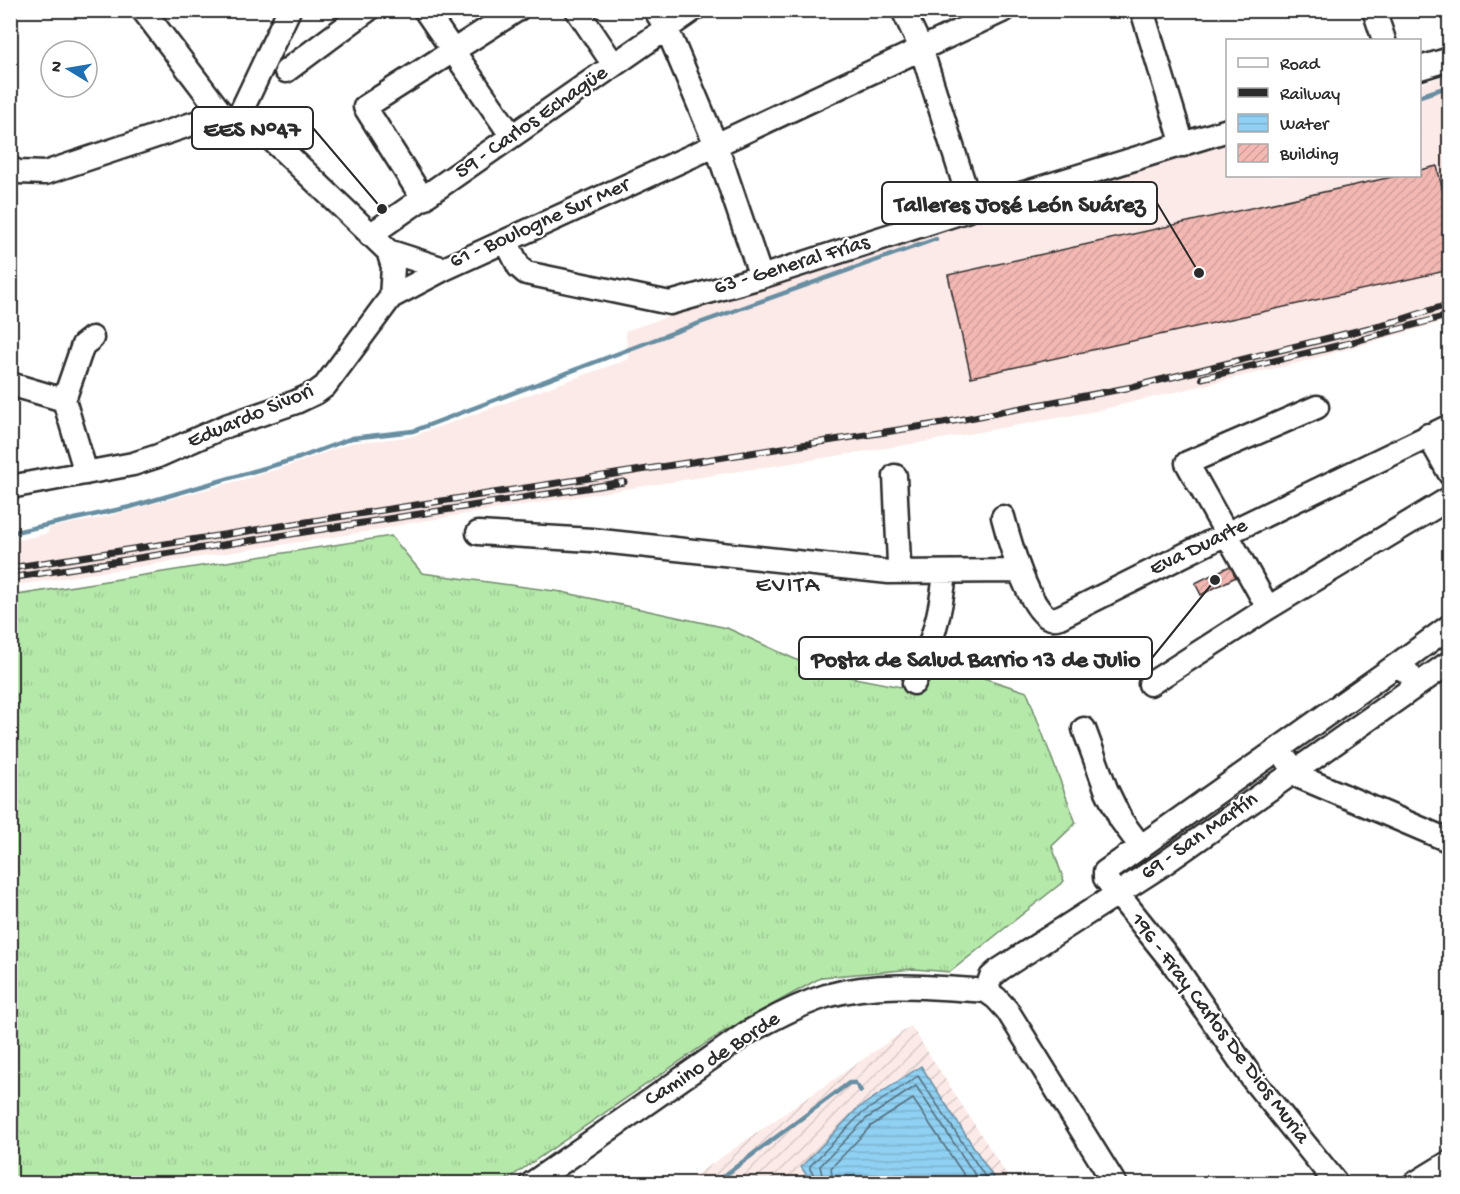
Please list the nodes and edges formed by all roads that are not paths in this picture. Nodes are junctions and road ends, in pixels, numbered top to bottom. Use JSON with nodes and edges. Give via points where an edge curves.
{"nodes":[{"id":1,"x":143,"y":10,"type":"edge"},
{"id":2,"x":289,"y":10,"type":"edge"},
{"id":3,"x":368,"y":10,"type":"edge"},
{"id":4,"x":425,"y":10,"type":"edge"},
{"id":5,"x":517,"y":10,"type":"edge"},
{"id":6,"x":577,"y":10,"type":"edge"},
{"id":7,"x":693,"y":10,"type":"edge"},
{"id":8,"x":903,"y":10,"type":"edge"},
{"id":9,"x":1004,"y":10,"type":"edge"},
{"id":10,"x":1142,"y":10,"type":"edge"},
{"id":11,"x":1374,"y":10,"type":"edge"},
{"id":12,"x":661,"y":20,"type":"edge"},
{"id":13,"x":1384,"y":39,"type":"edge"},
{"id":14,"x":921,"y":48,"type":"junction"},
{"id":15,"x":454,"y":50,"type":"junction"},
{"id":16,"x":1449,"y":59,"type":"edge"},
{"id":17,"x":614,"y":66,"type":"junction"},
{"id":18,"x":1421,"y":67,"type":"edge"},
{"id":19,"x":286,"y":71,"type":"dead end"},
{"id":20,"x":230,"y":116,"type":"junction"},
{"id":21,"x":1226,"y":130,"type":"edge"},
{"id":22,"x":511,"y":135,"type":"junction"},
{"id":23,"x":716,"y":145,"type":"junction"},
{"id":24,"x":1183,"y":145,"type":"junction"},
{"id":25,"x":10,"y":168,"type":"edge"},
{"id":26,"x":423,"y":199,"type":"junction"},
{"id":27,"x":972,"y":209,"type":"junction"},
{"id":28,"x":370,"y":235,"type":"junction"},
{"id":29,"x":506,"y":242,"type":"junction"},
{"id":30,"x":388,"y":251,"type":"junction"},
{"id":31,"x":444,"y":269,"type":"junction"},
{"id":32,"x":761,"y":278,"type":"junction"},
{"id":33,"x":391,"y":297,"type":"junction"},
{"id":34,"x":92,"y":338,"type":"dead end"},
{"id":35,"x":10,"y":384,"type":"edge"},
{"id":36,"x":64,"y":400,"type":"junction"},
{"id":37,"x":1317,"y":408,"type":"dead end"},
{"id":38,"x":1449,"y":426,"type":"edge"},
{"id":39,"x":1428,"y":435,"type":"junction"},
{"id":40,"x":86,"y":473,"type":"junction"},
{"id":41,"x":1449,"y":474,"type":"edge"},
{"id":42,"x":895,"y":476,"type":"dead end"},
{"id":43,"x":10,"y":487,"type":"edge"},
{"id":44,"x":1449,"y":498,"type":"edge"},
{"id":45,"x":1003,"y":517,"type":"dead end"},
{"id":46,"x":478,"y":533,"type":"dead end"},
{"id":47,"x":1226,"y":534,"type":"junction"},
{"id":48,"x":905,"y":572,"type":"junction"},
{"id":49,"x":945,"y":572,"type":"junction"},
{"id":50,"x":1020,"y":572,"type":"junction"},
{"id":51,"x":1268,"y":608,"type":"junction"},
{"id":52,"x":1449,"y":626,"type":"edge"},
{"id":53,"x":1449,"y":662,"type":"edge"},
{"id":54,"x":1398,"y":664,"type":"junction"},
{"id":55,"x":914,"y":683,"type":"dead end"},
{"id":56,"x":1150,"y":684,"type":"dead end"},
{"id":57,"x":1418,"y":684,"type":"junction"},
{"id":58,"x":1084,"y":729,"type":"dead end"},
{"id":59,"x":1280,"y":748,"type":"junction"},
{"id":60,"x":1295,"y":771,"type":"junction"},
{"id":61,"x":1449,"y":841,"type":"edge"},
{"id":62,"x":1141,"y":847,"type":"junction"},
{"id":63,"x":1105,"y":872,"type":"joint"},
{"id":64,"x":1116,"y":894,"type":"junction"},
{"id":65,"x":986,"y":991,"type":"junction"},
{"id":66,"x":1449,"y":1161,"type":"edge"},
{"id":67,"x":531,"y":1184,"type":"edge"},
{"id":68,"x":1115,"y":1184,"type":"edge"},
{"id":69,"x":1337,"y":1184,"type":"edge"},
{"id":70,"x":1414,"y":1184,"type":"edge"}],
"edges":[{"from":1,"to":20,"type":"street","name":"61 - Boulogne Sur Mer"},
{"from":2,"to":20,"type":"street"},
{"from":3,"to":19,"type":"street"},
{"from":4,"to":15,"type":"street"},
{"from":5,"to":15,"type":"street"},
{"from":6,"to":17,"type":"street"},
{"from":7,"to":12,"type":"street","name":"59 - Carlos Echagüe"},
{"from":8,"to":14,"type":"street"},
{"from":9,"to":14,"type":"street","name":"61 - Boulogne Sur Mer"},
{"from":10,"to":24,"type":"street"},
{"from":11,"to":13,"type":"street"},
{"from":12,"to":17,"type":"street","name":"59 - Carlos Echagüe"},
{"from":12,"to":23,"type":"street"},
{"from":14,"to":23,"type":"street","name":"61 - Boulogne Sur Mer"},
{"from":14,"to":27,"type":"street"},
{"from":15,"to":22,"type":"street"},
{"from":15,"to":26,"type":"street","via":[[365,107]]},
{"from":16,"to":18,"type":"street"},
{"from":17,"to":22,"type":"street","name":"59 - Carlos Echagüe"},
{"from":20,"to":25,"type":"street","via":[[45,173]]},
{"from":20,"to":28,"type":"street","name":"61 - Boulogne Sur Mer","via":[[270,138]]},
{"from":21,"to":24,"type":"street","name":"63 - General Frías"},
{"from":22,"to":26,"type":"street","name":"59 - Carlos Echagüe"},
{"from":23,"to":29,"type":"street","name":"61 - Boulogne Sur Mer"},
{"from":23,"to":32,"type":"street"},
{"from":24,"to":27,"type":"street","name":"63 - General Frías"},
{"from":26,"to":28,"type":"street","name":"59 - Carlos Echagüe"},
{"from":27,"to":32,"type":"street","name":"63 - General Frías"},
{"from":28,"to":30,"type":"street","name":"61 - Boulogne Sur Mer"},
{"from":29,"to":31,"type":"street","name":"61 - Boulogne Sur Mer"},
{"from":29,"to":32,"type":"street","name":"63 - General Frías","via":[[526,273],[660,302],[670,303]]},
{"from":30,"to":31,"type":"street","name":"61 - Boulogne Sur Mer"},
{"from":30,"to":33,"type":"street","via":[[393,267]]},
{"from":31,"to":33,"type":"street","name":"Eduardo Sivori"},
{"from":33,"to":40,"type":"street","name":"Eduardo Sivori","via":[[317,392],[158,456]]},
{"from":34,"to":36,"type":"street","via":[[83,345]]},
{"from":35,"to":36,"type":"street"},
{"from":36,"to":40,"type":"street"},
{"from":37,"to":47,"type":"street","via":[[1187,463]]},
{"from":38,"to":39,"type":"street","name":"Eva Duarte"},
{"from":39,"to":41,"type":"street"},
{"from":39,"to":47,"type":"street","name":"Eva Duarte"},
{"from":40,"to":43,"type":"street","name":"Eduardo Sivori"},
{"from":42,"to":48,"type":"street","via":[[899,563]]},
{"from":44,"to":51,"type":"street"},
{"from":45,"to":50,"type":"street","name":"Eva Duarte"},
{"from":46,"to":48,"type":"street","via":[[592,540]]},
{"from":47,"to":50,"type":"street","name":"Eva Duarte","via":[[1060,617],[1045,616]]},
{"from":47,"to":51,"type":"street"},
{"from":48,"to":49,"type":"street"},
{"from":49,"to":50,"type":"street"},
{"from":49,"to":55,"type":"street","via":[[934,637]]},
{"from":51,"to":56,"type":"street"},
{"from":52,"to":54,"type":"street","name":"69 - San Martín"},
{"from":53,"to":57,"type":"street","name":"69 - San Martín"},
{"from":54,"to":57,"type":"street"},
{"from":54,"to":59,"type":"street","name":"69 - San Martín"},
{"from":57,"to":60,"type":"street","name":"69 - San Martín"},
{"from":58,"to":62,"type":"street","via":[[1106,789],[1121,820]]},
{"from":59,"to":60,"type":"street"},
{"from":59,"to":62,"type":"street","name":"69 - San Martín"},
{"from":60,"to":61,"type":"street","via":[[1327,790]]},
{"from":60,"to":64,"type":"street","name":"69 - San Martín"},
{"from":62,"to":63,"type":"street","name":"69 - San Martín"},
{"from":63,"to":64,"type":"street","name":"196 - Fray Carlos De Dios Muria"},
{"from":64,"to":65,"type":"street","name":"69 - San Martín","via":[[999,970]]},
{"from":64,"to":69,"type":"street","name":"196 - Fray Carlos De Dios Muria","via":[[1173,963],[1254,1081]]},
{"from":65,"to":67,"type":"street","name":"Camino de Borde","via":[[903,987],[852,990],[781,1014],[747,1033]]},
{"from":65,"to":68,"type":"street","via":[[1007,1010]]},
{"from":66,"to":70,"type":"street"}]}
